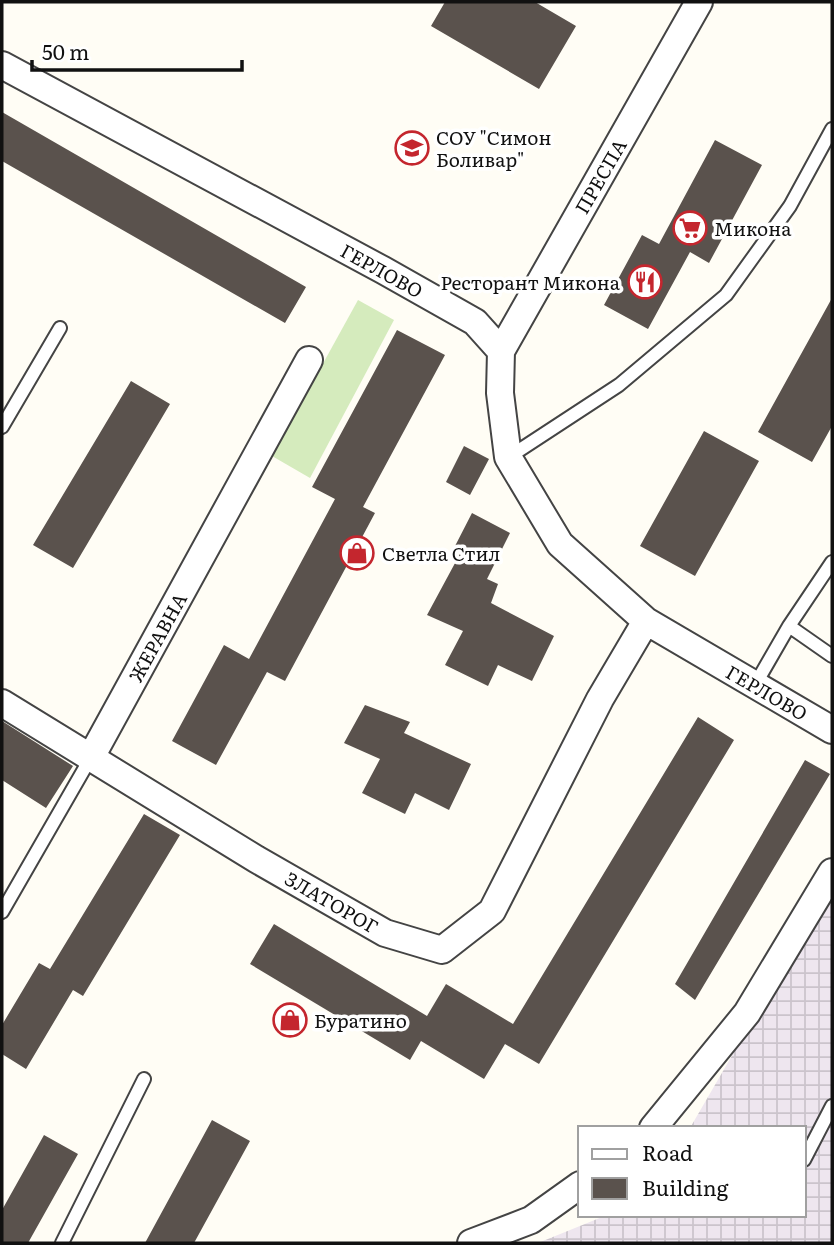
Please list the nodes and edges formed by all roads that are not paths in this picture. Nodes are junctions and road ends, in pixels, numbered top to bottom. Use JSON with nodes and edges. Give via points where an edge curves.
{"nodes":[{"id":1,"x":699,"y":2,"type":"edge"},
{"id":2,"x":2,"y":65,"type":"edge"},
{"id":3,"x":832,"y":129,"type":"edge"},
{"id":4,"x":60,"y":328,"type":"dead end"},
{"id":5,"x":501,"y":351,"type":"junction"},
{"id":6,"x":309,"y":360,"type":"dead end"},
{"id":7,"x":2,"y":426,"type":"edge"},
{"id":8,"x":508,"y":457,"type":"junction"},
{"id":9,"x":832,"y":562,"type":"edge"},
{"id":10,"x":646,"y":621,"type":"junction"},
{"id":11,"x":789,"y":626,"type":"junction"},
{"id":12,"x":832,"y":656,"type":"edge"},
{"id":13,"x":755,"y":685,"type":"junction"},
{"id":14,"x":2,"y":703,"type":"edge"},
{"id":15,"x":832,"y":730,"type":"edge"},
{"id":16,"x":90,"y":759,"type":"junction"},
{"id":17,"x":832,"y":872,"type":"edge"},
{"id":18,"x":2,"y":912,"type":"edge"},
{"id":19,"x":144,"y":1079,"type":"dead end"},
{"id":20,"x":832,"y":1106,"type":"edge"},
{"id":21,"x":655,"y":1126,"type":"edge"},
{"id":22,"x":806,"y":1156,"type":"edge"},
{"id":23,"x":578,"y":1186,"type":"edge"},
{"id":24,"x":62,"y":1243,"type":"edge"},
{"id":25,"x":471,"y":1243,"type":"edge"}],
"edges":[{"from":1,"to":5,"type":"street","name":"ПРЕСПА"},
{"from":2,"to":5,"type":"street","name":"ГЕРЛОВО","via":[[475,322]]},
{"from":3,"to":8,"type":"lane","via":[[790,206],[726,295],[619,385]]},
{"from":4,"to":7,"type":"lane"},
{"from":5,"to":8,"type":"street","name":"ГЕРЛОВО","via":[[500,393]]},
{"from":6,"to":16,"type":"street","name":"ЖЕРАВНА"},
{"from":8,"to":10,"type":"street","name":"ГЕРЛОВО","via":[[560,544]]},
{"from":9,"to":11,"type":"lane"},
{"from":10,"to":13,"type":"street","name":"ГЕРЛОВО"},
{"from":10,"to":16,"type":"street","name":"ЗЛАТОРОГ","via":[[600,699],[492,911],[442,950],[385,933]]},
{"from":11,"to":12,"type":"lane"},
{"from":11,"to":13,"type":"lane"},
{"from":13,"to":15,"type":"street","name":"ГЕРЛОВО"},
{"from":14,"to":16,"type":"street","name":"ЗЛАТОРОГ"},
{"from":16,"to":18,"type":"lane","name":"ЖЕРАВНА"},
{"from":17,"to":21,"type":"street","via":[[747,1013]]},
{"from":19,"to":24,"type":"lane"},
{"from":20,"to":22,"type":"lane"},
{"from":23,"to":25,"type":"street","via":[[531,1220]]}]}
